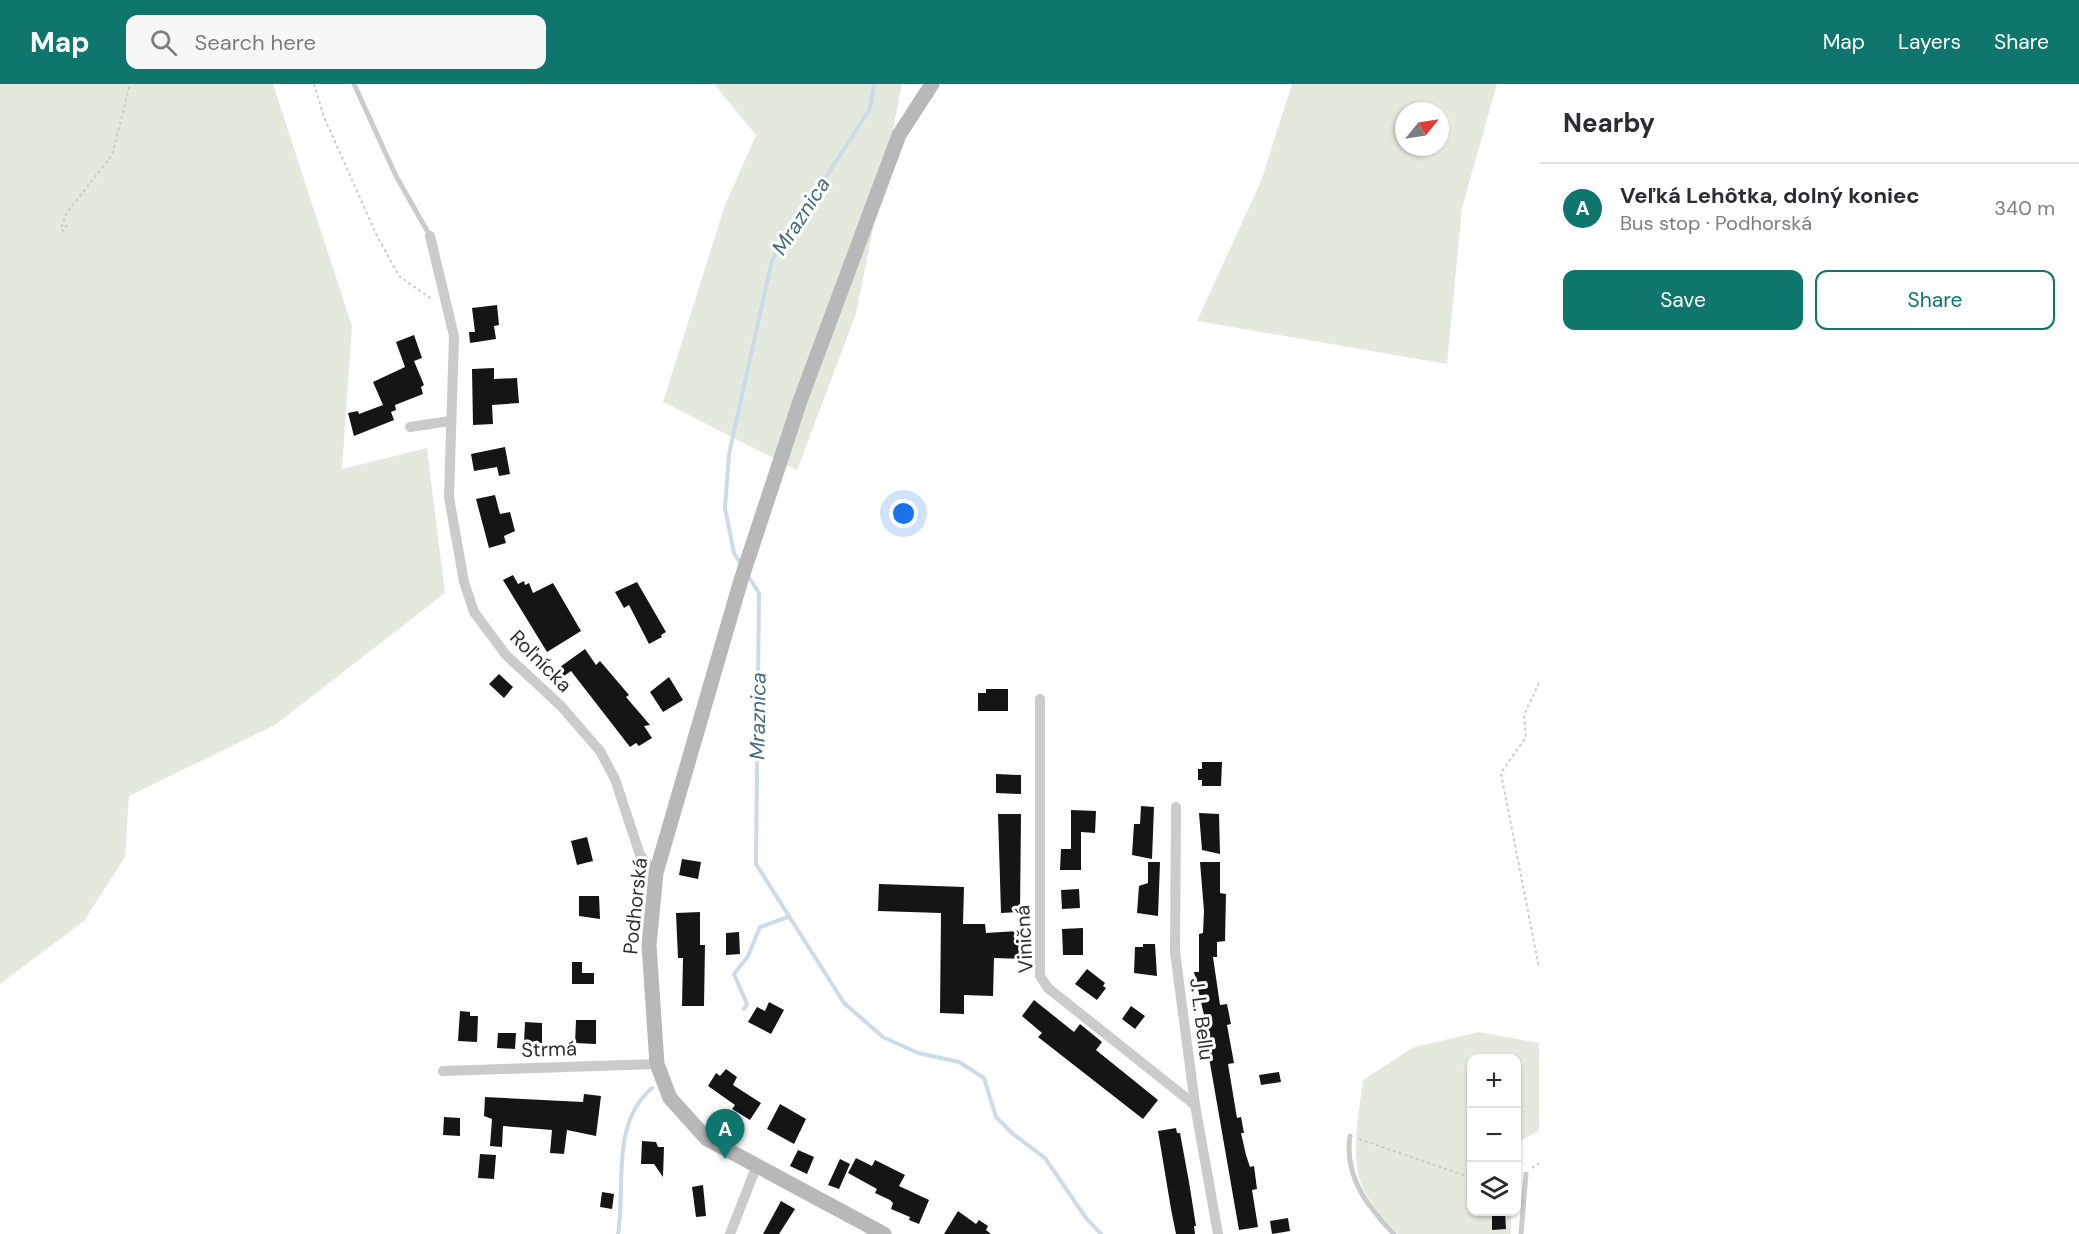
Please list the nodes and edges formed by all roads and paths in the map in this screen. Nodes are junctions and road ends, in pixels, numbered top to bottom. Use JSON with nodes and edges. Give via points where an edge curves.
{"nodes":[{"id":1,"x":130,"y":84,"type":"edge"},
{"id":2,"x":314,"y":84,"type":"edge"},
{"id":3,"x":354,"y":84,"type":"edge"},
{"id":4,"x":932,"y":84,"type":"edge"},
{"id":5,"x":68,"y":225,"type":"dead end"},
{"id":6,"x":430,"y":236,"type":"joint"},
{"id":7,"x":447,"y":311,"type":"junction"},
{"id":8,"x":450,"y":421,"type":"junction"},
{"id":9,"x":410,"y":427,"type":"dead end"},
{"id":10,"x":1539,"y":683,"type":"edge"},
{"id":11,"x":1040,"y":699,"type":"dead end"},
{"id":12,"x":1176,"y":807,"type":"dead end"},
{"id":13,"x":656,"y":873,"type":"junction"},
{"id":14,"x":1539,"y":968,"type":"edge"},
{"id":15,"x":657,"y":1064,"type":"junction"},
{"id":16,"x":443,"y":1071,"type":"dead end"},
{"id":17,"x":1195,"y":1105,"type":"junction"},
{"id":18,"x":1350,"y":1136,"type":"joint"},
{"id":19,"x":757,"y":1165,"type":"junction"},
{"id":20,"x":1526,"y":1174,"type":"dead end"},
{"id":21,"x":1467,"y":1176,"type":"edge"},
{"id":22,"x":730,"y":1234,"type":"edge"},
{"id":23,"x":884,"y":1234,"type":"edge"},
{"id":24,"x":1218,"y":1234,"type":"edge"},
{"id":25,"x":1394,"y":1234,"type":"edge"},
{"id":26,"x":1521,"y":1234,"type":"edge"}],
"edges":[{"from":1,"to":5,"type":"path","via":[[112,155],[66,214],[61,229]]},
{"from":2,"to":7,"type":"path","via":[[324,117],[399,276]]},
{"from":3,"to":6,"type":"lane","via":[[396,176]]},
{"from":4,"to":13,"type":"street","name":"Podhorská","via":[[899,135],[800,401],[741,580]]},
{"from":6,"to":7,"type":"street","name":"Roľnícka"},
{"from":7,"to":8,"type":"street","name":"Roľnícka","via":[[454,336]]},
{"from":8,"to":9,"type":"street"},
{"from":8,"to":13,"type":"street","name":"Roľnícka","via":[[449,497],[464,582],[474,612],[506,655],[561,706],[600,752],[615,779],[640,855]]},
{"from":10,"to":14,"type":"path","via":[[1524,715],[1526,736],[1501,772]]},
{"from":11,"to":17,"type":"street","name":"Viničná","via":[[1040,975],[1048,988]]},
{"from":12,"to":17,"type":"street","name":"J. L. Bellu","via":[[1175,952]]},
{"from":13,"to":15,"type":"street","name":"Podhorská","via":[[649,945]]},
{"from":15,"to":16,"type":"street","name":"Strmá"},
{"from":15,"to":19,"type":"street","name":"Podhorská","via":[[670,1098],[707,1140]]},
{"from":17,"to":24,"type":"street","name":"J. L. Bellu"},
{"from":18,"to":21,"type":"path"},
{"from":18,"to":25,"type":"lane","via":[[1348,1149],[1357,1189]]},
{"from":19,"to":22,"type":"street"},
{"from":19,"to":23,"type":"street","name":"Podhorská"},
{"from":20,"to":26,"type":"lane"}]}
